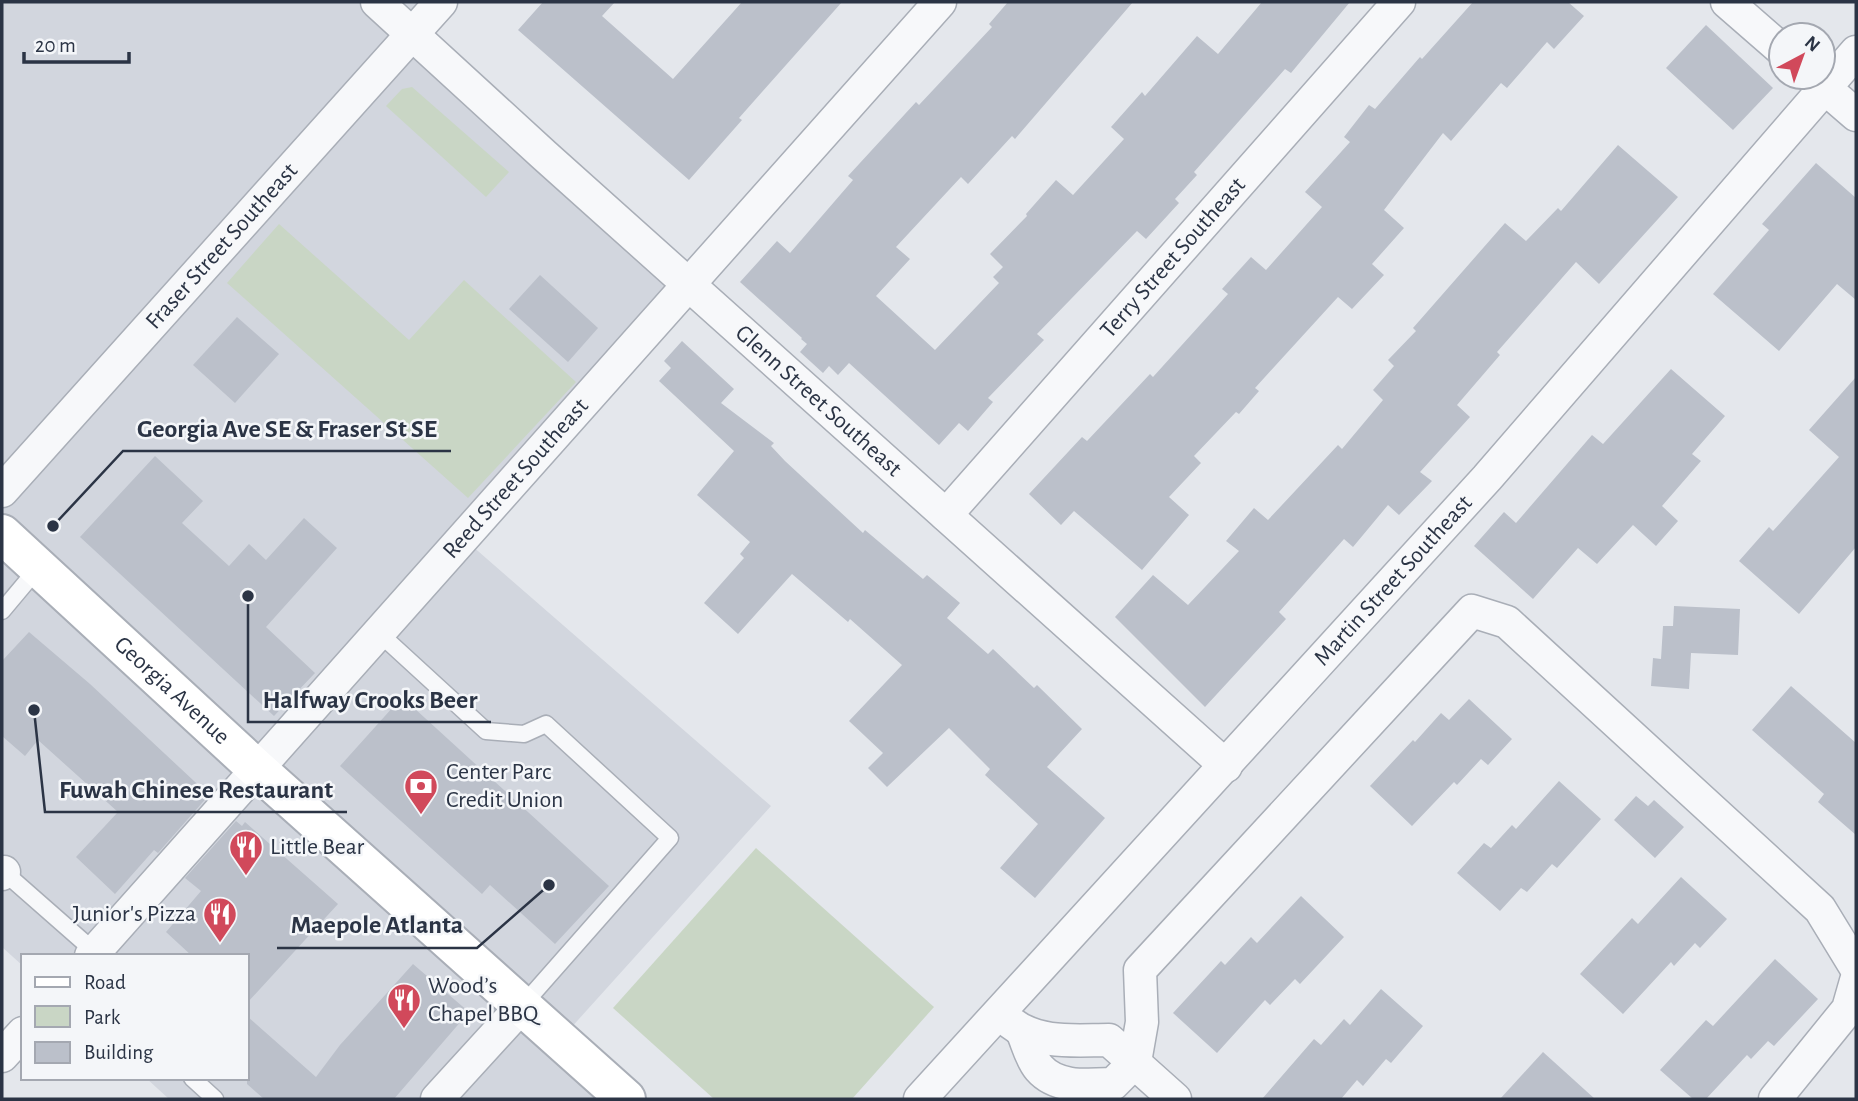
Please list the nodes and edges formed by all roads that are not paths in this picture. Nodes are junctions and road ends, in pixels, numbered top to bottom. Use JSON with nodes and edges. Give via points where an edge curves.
{"nodes":[{"id":1,"x":377,"y":2,"type":"edge"},
{"id":2,"x":441,"y":2,"type":"edge"},
{"id":3,"x":940,"y":2,"type":"edge"},
{"id":4,"x":1399,"y":2,"type":"edge"},
{"id":5,"x":1727,"y":2,"type":"edge"},
{"id":6,"x":414,"y":34,"type":"junction"},
{"id":7,"x":1767,"y":37,"type":"edge"},
{"id":8,"x":1856,"y":52,"type":"edge"},
{"id":9,"x":1837,"y":68,"type":"edge"},
{"id":10,"x":1812,"y":91,"type":"edge"},
{"id":11,"x":1828,"y":91,"type":"edge"},
{"id":12,"x":1856,"y":115,"type":"edge"},
{"id":13,"x":688,"y":284,"type":"junction"},
{"id":14,"x":2,"y":491,"type":"edge"},
{"id":15,"x":946,"y":515,"type":"junction"},
{"id":16,"x":2,"y":534,"type":"edge"},
{"id":17,"x":38,"y":568,"type":"junction"},
{"id":18,"x":2,"y":611,"type":"edge"},
{"id":19,"x":379,"y":633,"type":"junction"},
{"id":20,"x":1226,"y":766,"type":"junction"},
{"id":21,"x":257,"y":769,"type":"junction"},
{"id":22,"x":3,"y":873,"type":"edge"},
{"id":23,"x":93,"y":954,"type":"edge"},
{"id":24,"x":1856,"y":968,"type":"edge"},
{"id":25,"x":1856,"y":981,"type":"edge"},
{"id":26,"x":522,"y":1006,"type":"junction"},
{"id":27,"x":1010,"y":1022,"type":"junction"},
{"id":28,"x":21,"y":1035,"type":"edge"},
{"id":29,"x":2,"y":1056,"type":"edge"},
{"id":30,"x":1135,"y":1062,"type":"junction"},
{"id":31,"x":194,"y":1080,"type":"edge"},
{"id":32,"x":215,"y":1099,"type":"edge"},
{"id":33,"x":437,"y":1099,"type":"edge"},
{"id":34,"x":626,"y":1099,"type":"edge"},
{"id":35,"x":920,"y":1099,"type":"edge"},
{"id":36,"x":1175,"y":1099,"type":"edge"},
{"id":37,"x":1775,"y":1099,"type":"edge"}],
"edges":[{"from":1,"to":6,"type":"street","name":"Glenn Street Southeast"},
{"from":2,"to":6,"type":"street","name":"Fraser Street Southeast"},
{"from":3,"to":13,"type":"street","name":"Reed Street Southeast"},
{"from":4,"to":15,"type":"street","name":"Terry Street Southeast"},
{"from":5,"to":7,"type":"street"},
{"from":6,"to":13,"type":"street","name":"Glenn Street Southeast"},
{"from":6,"to":14,"type":"street","name":"Fraser Street Southeast"},
{"from":8,"to":9,"type":"street","name":"Martin Street Southeast"},
{"from":10,"to":20,"type":"street","name":"Martin Street Southeast","via":[[1487,478]]},
{"from":11,"to":12,"type":"street"},
{"from":13,"to":15,"type":"street","name":"Glenn Street Southeast"},
{"from":13,"to":19,"type":"street","name":"Reed Street Southeast"},
{"from":15,"to":20,"type":"street","name":"Glenn Street Southeast"},
{"from":16,"to":17,"type":"main road","name":"Georgia Avenue"},
{"from":17,"to":18,"type":"lane"},
{"from":17,"to":21,"type":"main road","name":"Georgia Avenue"},
{"from":19,"to":21,"type":"street","name":"Reed Street Southeast"},
{"from":19,"to":26,"type":"lane","via":[[486,731],[524,734],[546,724],[670,838]]},
{"from":20,"to":27,"type":"street","name":"Martin Street Southeast"},
{"from":21,"to":23,"type":"street","name":"Reed Street Southeast"},
{"from":21,"to":26,"type":"main road","name":"Georgia Avenue"},
{"from":22,"to":23,"type":"lane"},
{"from":24,"to":30,"type":"street","via":[[1820,909],[1751,844],[1507,622],[1472,611],[1140,970],[1142,1022]]},
{"from":25,"to":37,"type":"street","via":[[1848,1009]]},
{"from":26,"to":33,"type":"street"},
{"from":26,"to":34,"type":"main road","name":"Georgia Avenue"},
{"from":27,"to":30,"type":"street","via":[[1053,1041],[1109,1040]]},
{"from":27,"to":30,"type":"street","via":[[1038,1068],[1058,1081],[1078,1086],[1113,1084]]},
{"from":27,"to":35,"type":"street","name":"Martin Street Southeast"},
{"from":28,"to":29,"type":"street"},
{"from":30,"to":36,"type":"street"},
{"from":31,"to":32,"type":"lane"}]}
